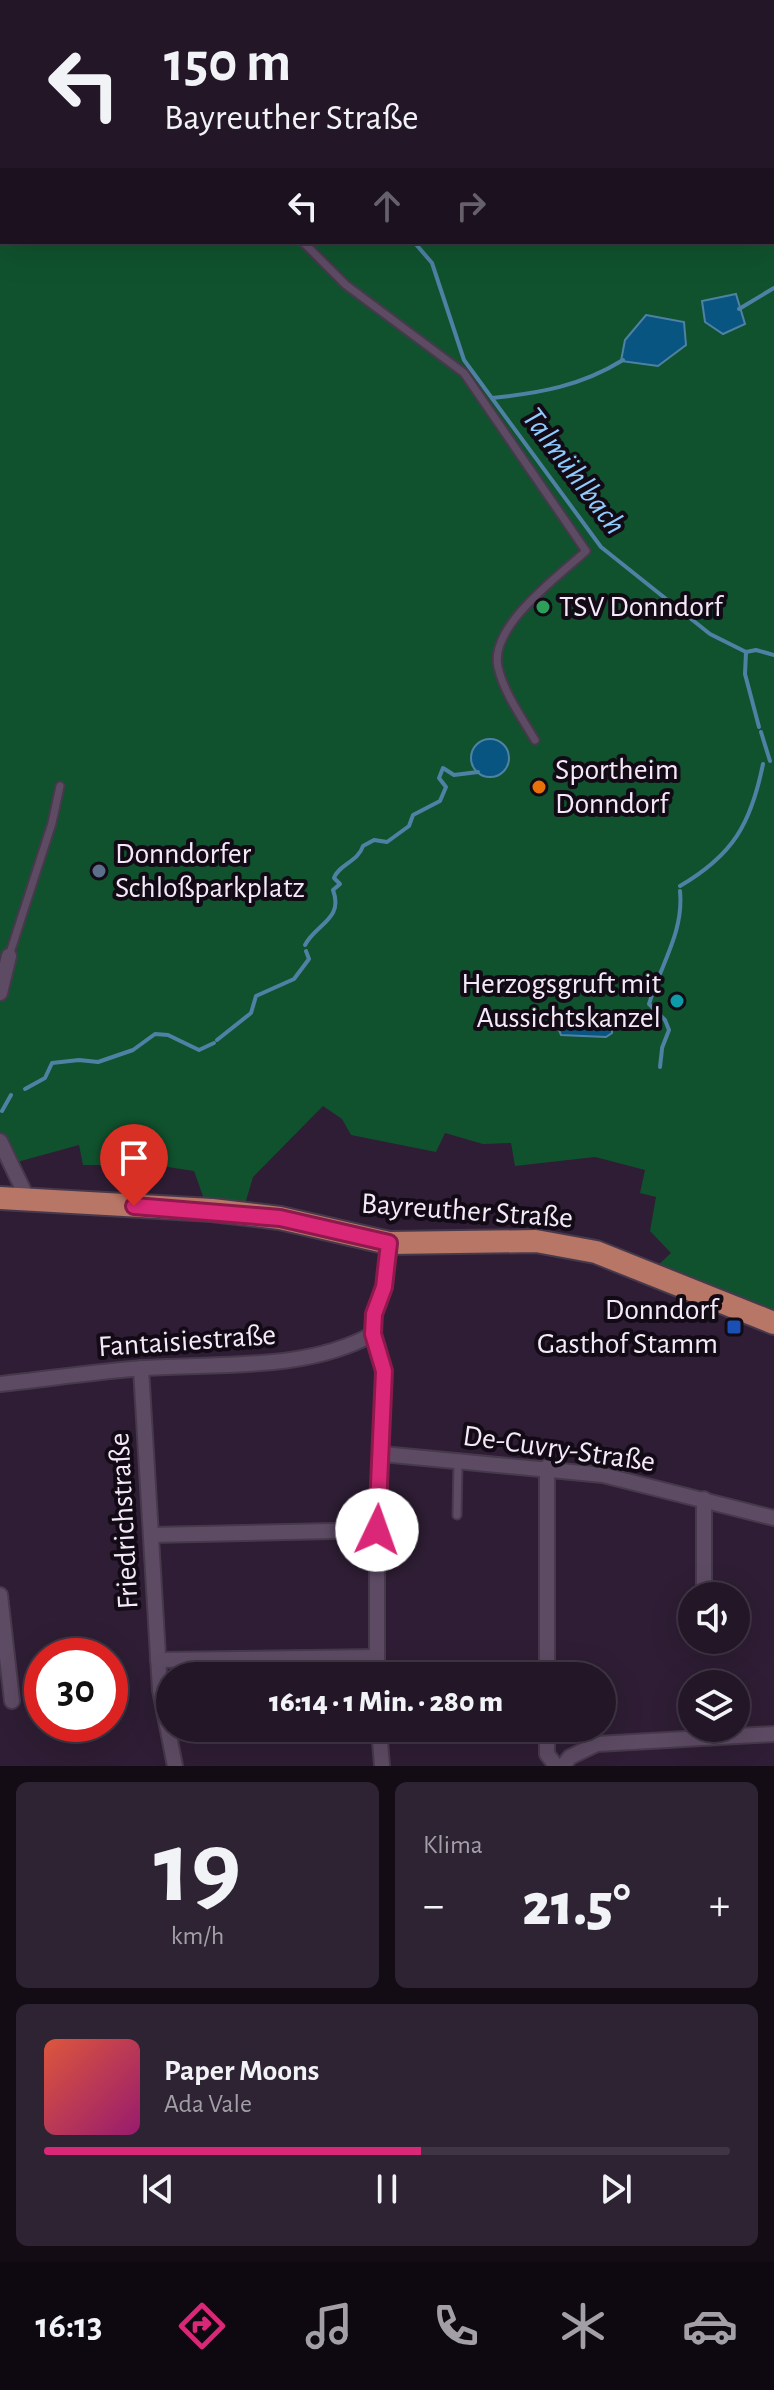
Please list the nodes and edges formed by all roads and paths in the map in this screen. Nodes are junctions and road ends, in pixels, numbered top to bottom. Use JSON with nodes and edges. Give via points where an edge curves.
{"nodes":[{"id":1,"x":305,"y":244,"type":"edge"},
{"id":2,"x":535,"y":740,"type":"dead end"},
{"id":3,"x":60,"y":786,"type":"dead end"},
{"id":4,"x":9,"y":956,"type":"joint"},
{"id":5,"x":0,"y":993,"type":"edge"},
{"id":6,"x":0,"y":1141,"type":"edge"},
{"id":7,"x":4,"y":1163,"type":"edge"},
{"id":8,"x":0,"y":1198,"type":"edge"},
{"id":9,"x":28,"y":1200,"type":"junction"},
{"id":10,"x":389,"y":1243,"type":"junction"},
{"id":11,"x":774,"y":1323,"type":"edge"},
{"id":12,"x":373,"y":1334,"type":"junction"},
{"id":13,"x":141,"y":1368,"type":"junction"},
{"id":14,"x":0,"y":1384,"type":"edge"},
{"id":15,"x":382,"y":1454,"type":"junction"},
{"id":16,"x":458,"y":1461,"type":"junction"},
{"id":17,"x":547,"y":1467,"type":"junction"},
{"id":18,"x":704,"y":1499,"type":"junction"},
{"id":19,"x":457,"y":1515,"type":"dead end"},
{"id":20,"x":774,"y":1518,"type":"edge"},
{"id":21,"x":377,"y":1530,"type":"junction"},
{"id":22,"x":152,"y":1535,"type":"junction"},
{"id":23,"x":704,"y":1582,"type":"edge"},
{"id":24,"x":0,"y":1595,"type":"edge"},
{"id":25,"x":377,"y":1657,"type":"junction"},
{"id":26,"x":158,"y":1660,"type":"junction"},
{"id":27,"x":377,"y":1662,"type":"edge"},
{"id":28,"x":547,"y":1662,"type":"edge"},
{"id":29,"x":12,"y":1701,"type":"dead end"},
{"id":30,"x":774,"y":1734,"type":"edge"},
{"id":31,"x":380,"y":1742,"type":"edge"},
{"id":32,"x":547,"y":1742,"type":"edge"},
{"id":33,"x":175,"y":1766,"type":"edge"},
{"id":34,"x":382,"y":1766,"type":"edge"},
{"id":35,"x":556,"y":1766,"type":"edge"},
{"id":36,"x":563,"y":1766,"type":"edge"}],
"edges":[{"from":1,"to":2,"type":"lane","via":[[346,285],[464,373],[586,551],[512,620],[501,649],[497,665]]},
{"from":3,"to":4,"type":"lane"},
{"from":4,"to":5,"type":"street"},
{"from":6,"to":7,"type":"street"},
{"from":7,"to":9,"type":"street"},
{"from":8,"to":9,"type":"main road","name":"Bayreuther Straße"},
{"from":9,"to":10,"type":"main road","name":"Bayreuther Straße","via":[[280,1218]]},
{"from":10,"to":11,"type":"main road","name":"Bayreuther Straße","via":[[536,1241],[579,1248]]},
{"from":10,"to":12,"type":"street"},
{"from":12,"to":13,"type":"street","name":"Fantaisiestraße","via":[[314,1357]]},
{"from":12,"to":15,"type":"street","via":[[384,1371]]},
{"from":13,"to":14,"type":"street","name":"Fantaisiestraße"},
{"from":13,"to":22,"type":"street","name":"Friedrichstraße"},
{"from":15,"to":16,"type":"street","name":"De-Cuvry-Straße"},
{"from":15,"to":21,"type":"street"},
{"from":16,"to":17,"type":"street","name":"De-Cuvry-Straße"},
{"from":16,"to":19,"type":"lane"},
{"from":17,"to":18,"type":"street","name":"De-Cuvry-Straße"},
{"from":17,"to":28,"type":"street"},
{"from":18,"to":20,"type":"street","name":"De-Cuvry-Straße"},
{"from":18,"to":23,"type":"street"},
{"from":21,"to":22,"type":"street"},
{"from":21,"to":25,"type":"street"},
{"from":22,"to":26,"type":"street","name":"Friedrichstraße"},
{"from":24,"to":29,"type":"street"},
{"from":25,"to":26,"type":"street"},
{"from":25,"to":27,"type":"street"},
{"from":26,"to":33,"type":"street","name":"Friedrichstraße"},
{"from":30,"to":36,"type":"street","via":[[597,1744]]},
{"from":31,"to":34,"type":"street"},
{"from":32,"to":35,"type":"street","via":[[547,1754]]}]}
